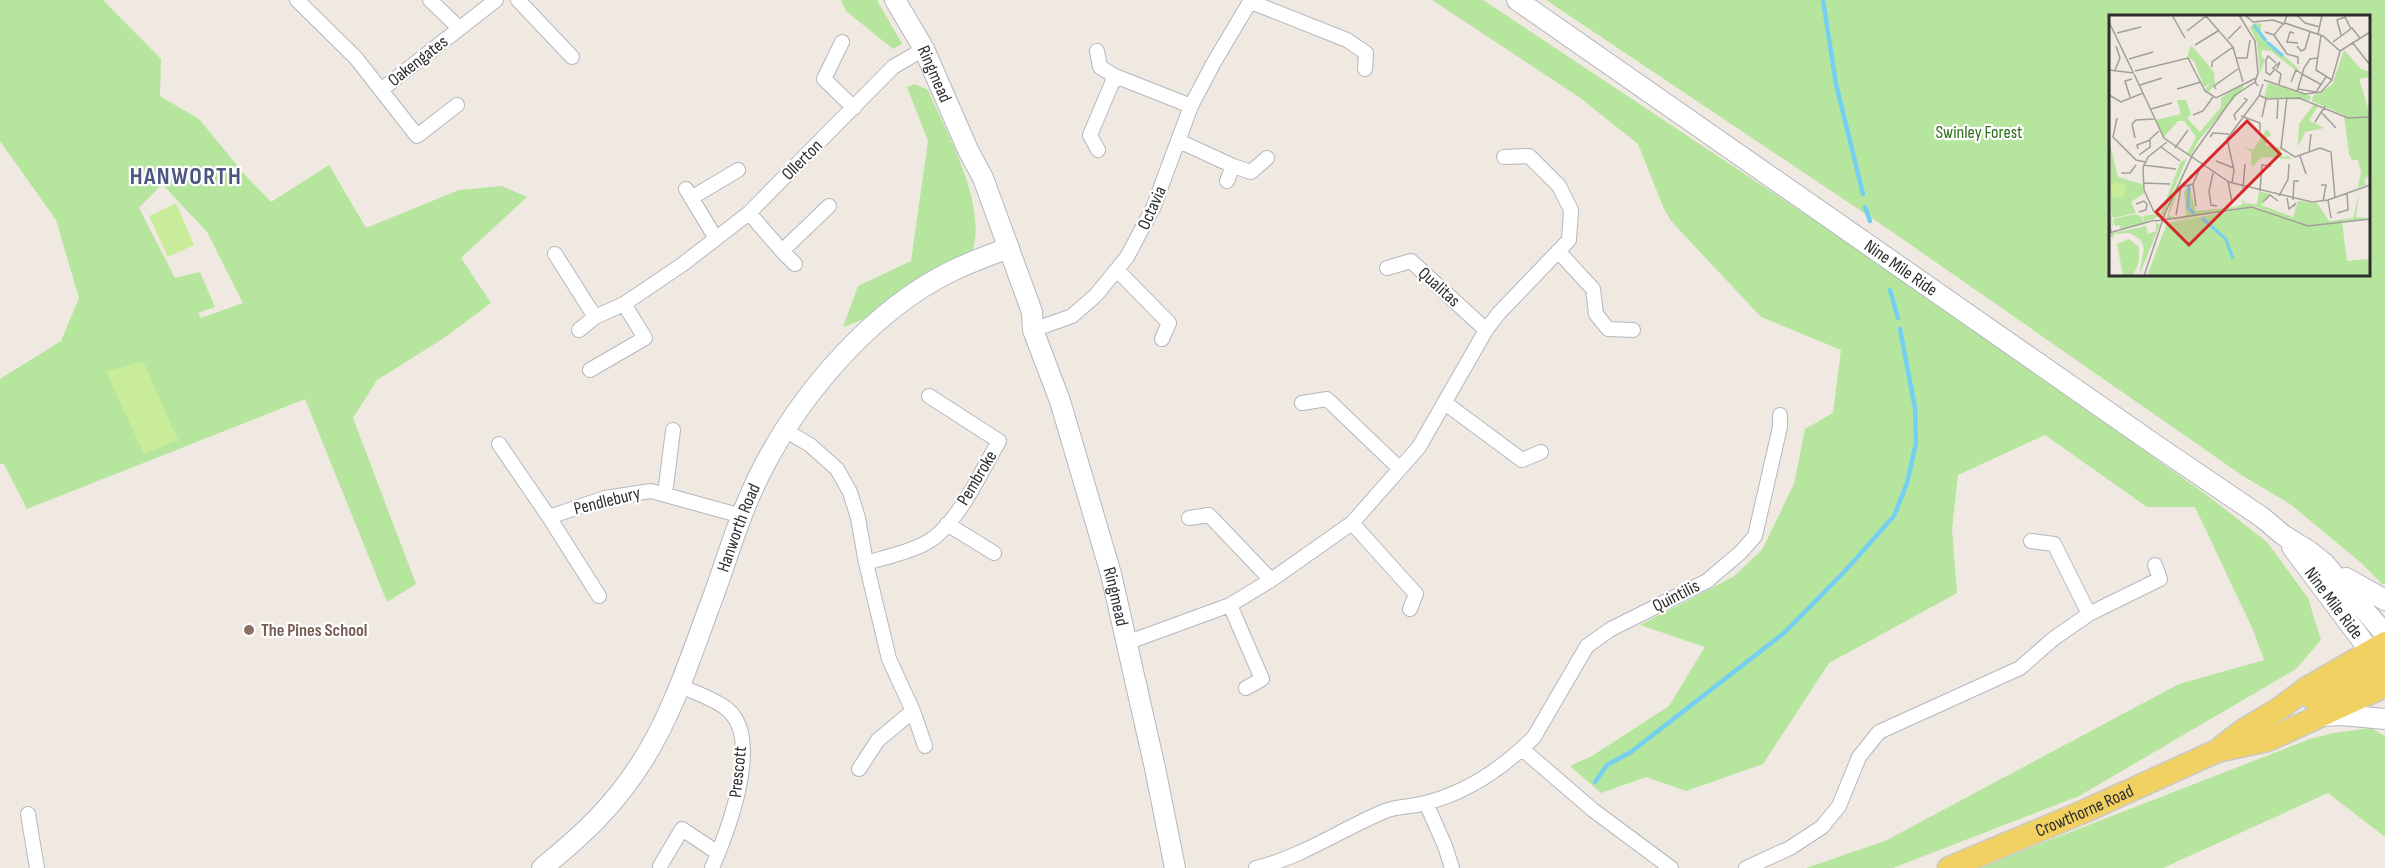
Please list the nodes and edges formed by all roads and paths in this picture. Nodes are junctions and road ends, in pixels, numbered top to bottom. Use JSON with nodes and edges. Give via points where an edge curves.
{"nodes":[{"id":1,"x":297,"y":0,"type":"edge"},
{"id":2,"x":430,"y":0,"type":"edge"},
{"id":3,"x":496,"y":0,"type":"edge"},
{"id":4,"x":518,"y":0,"type":"edge"},
{"id":5,"x":895,"y":0,"type":"edge"},
{"id":6,"x":1517,"y":0,"type":"edge"},
{"id":7,"x":1251,"y":1,"type":"edge"},
{"id":8,"x":459,"y":28,"type":"junction"},
{"id":9,"x":842,"y":42,"type":"dead end"},
{"id":10,"x":924,"y":49,"type":"junction"},
{"id":11,"x":1097,"y":51,"type":"dead end"},
{"id":12,"x":572,"y":57,"type":"dead end"},
{"id":13,"x":1365,"y":69,"type":"dead end"},
{"id":14,"x":1115,"y":76,"type":"junction"},
{"id":15,"x":381,"y":90,"type":"junction"},
{"id":16,"x":457,"y":105,"type":"dead end"},
{"id":17,"x":1191,"y":106,"type":"junction"},
{"id":18,"x":854,"y":108,"type":"junction"},
{"id":19,"x":1179,"y":141,"type":"junction"},
{"id":20,"x":1098,"y":150,"type":"dead end"},
{"id":21,"x":1504,"y":157,"type":"dead end"},
{"id":22,"x":1267,"y":158,"type":"dead end"},
{"id":23,"x":1233,"y":166,"type":"junction"},
{"id":24,"x":738,"y":170,"type":"dead end"},
{"id":25,"x":1227,"y":181,"type":"dead end"},
{"id":26,"x":829,"y":206,"type":"dead end"},
{"id":27,"x":749,"y":213,"type":"junction"},
{"id":28,"x":715,"y":237,"type":"junction"},
{"id":29,"x":782,"y":251,"type":"junction"},
{"id":30,"x":1002,"y":251,"type":"junction"},
{"id":31,"x":1557,"y":251,"type":"junction"},
{"id":32,"x":555,"y":254,"type":"dead end"},
{"id":33,"x":795,"y":264,"type":"dead end"},
{"id":34,"x":1387,"y":268,"type":"dead end"},
{"id":35,"x":1118,"y":271,"type":"junction"},
{"id":36,"x":624,"y":304,"type":"junction"},
{"id":37,"x":595,"y":317,"type":"junction"},
{"id":38,"x":579,"y":330,"type":"dead end"},
{"id":39,"x":1033,"y":330,"type":"junction"},
{"id":40,"x":1486,"y":330,"type":"junction"},
{"id":41,"x":1633,"y":330,"type":"dead end"},
{"id":42,"x":1162,"y":339,"type":"dead end"},
{"id":43,"x":590,"y":370,"type":"dead end"},
{"id":44,"x":929,"y":396,"type":"dead end"},
{"id":45,"x":1302,"y":403,"type":"dead end"},
{"id":46,"x":1445,"y":403,"type":"junction"},
{"id":47,"x":1780,"y":415,"type":"dead end"},
{"id":48,"x":673,"y":430,"type":"dead end"},
{"id":49,"x":785,"y":430,"type":"junction"},
{"id":50,"x":499,"y":444,"type":"dead end"},
{"id":51,"x":1540,"y":452,"type":"dead end"},
{"id":52,"x":1400,"y":470,"type":"junction"},
{"id":53,"x":665,"y":494,"type":"junction"},
{"id":54,"x":742,"y":516,"type":"junction"},
{"id":55,"x":549,"y":517,"type":"junction"},
{"id":56,"x":1189,"y":519,"type":"dead end"},
{"id":57,"x":1352,"y":523,"type":"junction"},
{"id":58,"x":947,"y":524,"type":"junction"},
{"id":59,"x":2283,"y":535,"type":"junction"},
{"id":60,"x":2031,"y":541,"type":"dead end"},
{"id":61,"x":994,"y":553,"type":"dead end"},
{"id":62,"x":866,"y":563,"type":"junction"},
{"id":63,"x":2324,"y":563,"type":"junction"},
{"id":64,"x":2155,"y":565,"type":"dead end"},
{"id":65,"x":1271,"y":580,"type":"junction"},
{"id":66,"x":599,"y":597,"type":"dead end"},
{"id":67,"x":2385,"y":600,"type":"edge"},
{"id":68,"x":1230,"y":605,"type":"junction"},
{"id":69,"x":1410,"y":609,"type":"dead end"},
{"id":70,"x":2089,"y":615,"type":"junction"},
{"id":71,"x":2385,"y":634,"type":"edge"},
{"id":72,"x":1126,"y":644,"type":"junction"},
{"id":73,"x":2383,"y":663,"type":"edge"},
{"id":74,"x":681,"y":686,"type":"junction"},
{"id":75,"x":1246,"y":688,"type":"dead end"},
{"id":76,"x":913,"y":711,"type":"junction"},
{"id":77,"x":2322,"y":716,"type":"junction"},
{"id":78,"x":2385,"y":719,"type":"edge"},
{"id":79,"x":925,"y":746,"type":"dead end"},
{"id":80,"x":1522,"y":749,"type":"junction"},
{"id":81,"x":2217,"y":751,"type":"junction"},
{"id":82,"x":859,"y":769,"type":"dead end"},
{"id":83,"x":1426,"y":803,"type":"junction"},
{"id":84,"x":28,"y":814,"type":"dead end"},
{"id":85,"x":718,"y":853,"type":"junction"},
{"id":86,"x":1284,"y":864,"type":"edge"},
{"id":87,"x":660,"y":866,"type":"dead end"},
{"id":88,"x":37,"y":868,"type":"edge"},
{"id":89,"x":542,"y":868,"type":"edge"},
{"id":90,"x":712,"y":868,"type":"edge"},
{"id":91,"x":1175,"y":868,"type":"edge"},
{"id":92,"x":1256,"y":868,"type":"edge"},
{"id":93,"x":1452,"y":868,"type":"edge"},
{"id":94,"x":1671,"y":868,"type":"edge"},
{"id":95,"x":1746,"y":868,"type":"edge"},
{"id":96,"x":1949,"y":868,"type":"edge"}],
"edges":[{"from":1,"to":15,"type":"street","name":"Oakengates","via":[[350,52]]},
{"from":2,"to":8,"type":"street"},
{"from":3,"to":8,"type":"street","name":"Oakengates"},
{"from":4,"to":12,"type":"street"},
{"from":5,"to":10,"type":"street","name":"Ringmead"},
{"from":6,"to":59,"type":"street","name":"Nine Mile Ride"},
{"from":7,"to":13,"type":"street","name":"Octavia","via":[[1347,40],[1366,53]]},
{"from":7,"to":17,"type":"street","name":"Octavia"},
{"from":8,"to":15,"type":"street","name":"Oakengates"},
{"from":9,"to":18,"type":"street","via":[[824,79]]},
{"from":10,"to":18,"type":"street","name":"Ollerton","via":[[893,67]]},
{"from":10,"to":30,"type":"street","name":"Ringmead","via":[[983,178]]},
{"from":11,"to":14,"type":"street","via":[[1100,67]]},
{"from":14,"to":17,"type":"street"},
{"from":14,"to":20,"type":"street","via":[[1089,135]]},
{"from":15,"to":16,"type":"street","via":[[417,136]]},
{"from":17,"to":19,"type":"street","name":"Octavia"},
{"from":18,"to":27,"type":"street","name":"Ollerton"},
{"from":19,"to":23,"type":"street"},
{"from":19,"to":35,"type":"street","name":"Octavia","via":[[1154,208]]},
{"from":21,"to":31,"type":"street","via":[[1529,156],[1559,186],[1571,210],[1569,240]]},
{"from":22,"to":23,"type":"street","via":[[1251,172]]},
{"from":23,"to":25,"type":"street"},
{"from":24,"to":28,"type":"street","via":[[688,194]]},
{"from":26,"to":29,"type":"street"},
{"from":27,"to":28,"type":"street","name":"Ollerton"},
{"from":27,"to":29,"type":"street"},
{"from":28,"to":36,"type":"street","name":"Ollerton"},
{"from":29,"to":33,"type":"street"},
{"from":30,"to":39,"type":"street","name":"Ringmead","via":[[1032,312]]},
{"from":30,"to":49,"type":"street","name":"Hanworth Road","via":[[949,272],[894,307],[839,359]]},
{"from":31,"to":40,"type":"street"},
{"from":31,"to":41,"type":"street","via":[[1593,289],[1596,314],[1608,329]]},
{"from":32,"to":37,"type":"street"},
{"from":34,"to":40,"type":"street","name":"Qualitas","via":[[1411,261]]},
{"from":35,"to":39,"type":"street","name":"Octavia","via":[[1072,316]]},
{"from":35,"to":42,"type":"street","via":[[1169,323]]},
{"from":36,"to":37,"type":"street","name":"Ollerton"},
{"from":36,"to":43,"type":"street","via":[[645,338]]},
{"from":37,"to":38,"type":"street","name":"Ollerton"},
{"from":39,"to":72,"type":"street","name":"Ringmead","via":[[1060,401]]},
{"from":40,"to":46,"type":"street"},
{"from":44,"to":58,"type":"street","name":"Pembroke","via":[[999,441]]},
{"from":45,"to":52,"type":"street","via":[[1327,399]]},
{"from":46,"to":51,"type":"street","via":[[1522,459]]},
{"from":46,"to":52,"type":"street"},
{"from":47,"to":80,"type":"street","name":"Quintilis","via":[[1755,536],[1707,581],[1611,629],[1587,646],[1534,737]]},
{"from":48,"to":53,"type":"street","name":"Pendlebury"},
{"from":49,"to":54,"type":"street","name":"Hanworth Road","via":[[763,467]]},
{"from":49,"to":62,"type":"street","via":[[837,469],[850,492]]},
{"from":50,"to":55,"type":"street","name":"Pendlebury"},
{"from":52,"to":57,"type":"street"},
{"from":53,"to":54,"type":"street","name":"Pendlebury"},
{"from":53,"to":55,"type":"street","name":"Pendlebury","via":[[651,491],[605,498]]},
{"from":54,"to":74,"type":"street","name":"Hanworth Road"},
{"from":55,"to":66,"type":"street","name":"Pendlebury"},
{"from":56,"to":65,"type":"street","via":[[1209,515]]},
{"from":57,"to":65,"type":"street"},
{"from":57,"to":69,"type":"street","via":[[1416,594]]},
{"from":58,"to":61,"type":"street","name":"Pembroke"},
{"from":58,"to":62,"type":"street","name":"Pembroke","via":[[934,538]]},
{"from":59,"to":63,"type":"street","name":"Nine Mile Ride"},
{"from":59,"to":73,"type":"street","name":"Nine Mile Ride"},
{"from":60,"to":70,"type":"street","via":[[2054,544]]},
{"from":62,"to":76,"type":"street","via":[[889,660]]},
{"from":63,"to":67,"type":"street"},
{"from":63,"to":71,"type":"street","name":"Nine Mile Ride"},
{"from":64,"to":70,"type":"street","via":[[2160,579]]},
{"from":65,"to":68,"type":"street"},
{"from":68,"to":72,"type":"street"},
{"from":68,"to":75,"type":"street","via":[[1262,679]]},
{"from":70,"to":95,"type":"street","via":[[2020,668],[1879,732],[1860,757],[1839,806],[1822,827],[1790,848]]},
{"from":72,"to":91,"type":"street","name":"Ringmead"},
{"from":73,"to":77,"type":"main road","name":"Crowthorne Road"},
{"from":73,"to":81,"type":"main road","name":"Crowthorne Road","via":[[2307,688]]},
{"from":74,"to":85,"type":"street","name":"Prescott","via":[[728,709],[744,745],[737,800]]},
{"from":74,"to":89,"type":"street","name":"Hanworth Road","via":[[642,762],[603,815]]},
{"from":76,"to":79,"type":"street"},
{"from":76,"to":82,"type":"street","via":[[878,740]]},
{"from":77,"to":78,"type":"street"},
{"from":77,"to":81,"type":"main road","name":"Crowthorne Road","via":[[2268,740]]},
{"from":80,"to":83,"type":"street","name":"Quintilis","via":[[1475,784]]},
{"from":80,"to":94,"type":"street","via":[[1593,810]]},
{"from":81,"to":96,"type":"main road","name":"Crowthorne Road"},
{"from":83,"to":86,"type":"street","name":"Quintilis","via":[[1388,810]]},
{"from":83,"to":93,"type":"street"},
{"from":84,"to":88,"type":"street"},
{"from":85,"to":87,"type":"street","via":[[682,829]]},
{"from":85,"to":90,"type":"street","name":"Prescott"},
{"from":86,"to":92,"type":"street","name":"Quintilis"}]}
